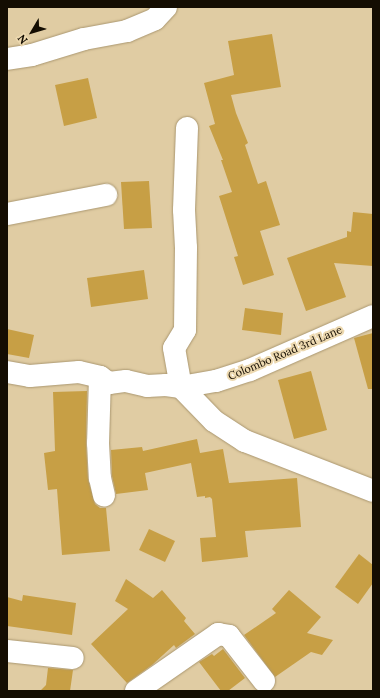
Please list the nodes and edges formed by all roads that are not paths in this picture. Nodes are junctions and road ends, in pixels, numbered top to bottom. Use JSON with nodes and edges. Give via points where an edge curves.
{"nodes":[{"id":1,"x":166,"y":7,"type":"edge"},
{"id":2,"x":7,"y":59,"type":"edge"},
{"id":3,"x":187,"y":128,"type":"dead end"},
{"id":4,"x":106,"y":195,"type":"dead end"},
{"id":5,"x":7,"y":214,"type":"edge"},
{"id":6,"x":373,"y":316,"type":"edge"},
{"id":7,"x":7,"y":372,"type":"edge"},
{"id":8,"x":100,"y":377,"type":"junction"},
{"id":9,"x":181,"y":387,"type":"junction"},
{"id":10,"x":373,"y":490,"type":"edge"},
{"id":11,"x":104,"y":496,"type":"dead end"},
{"id":12,"x":7,"y":651,"type":"edge"},
{"id":13,"x":73,"y":658,"type":"dead end"},
{"id":14,"x":264,"y":681,"type":"dead end"},
{"id":15,"x":136,"y":691,"type":"edge"}],
"edges":[{"from":1,"to":2,"type":"street","via":[[155,20],[127,31]]},
{"from":3,"to":9,"type":"street","via":[[184,210],[185,330],[174,348]]},
{"from":4,"to":5,"type":"street"},
{"from":6,"to":9,"type":"street","name":"Colombo Road 3rd Lane","via":[[250,370],[216,381]]},
{"from":7,"to":8,"type":"street","name":"Colombo Road 3rd Lane","via":[[30,376],[79,372]]},
{"from":8,"to":9,"type":"street","name":"Colombo Road 3rd Lane","via":[[109,383],[126,381],[146,386]]},
{"from":8,"to":11,"type":"street","via":[[98,443]]},
{"from":9,"to":10,"type":"street","via":[[214,421],[245,441]]},
{"from":12,"to":13,"type":"street"},
{"from":14,"to":15,"type":"street","via":[[229,636],[218,634]]}]}
